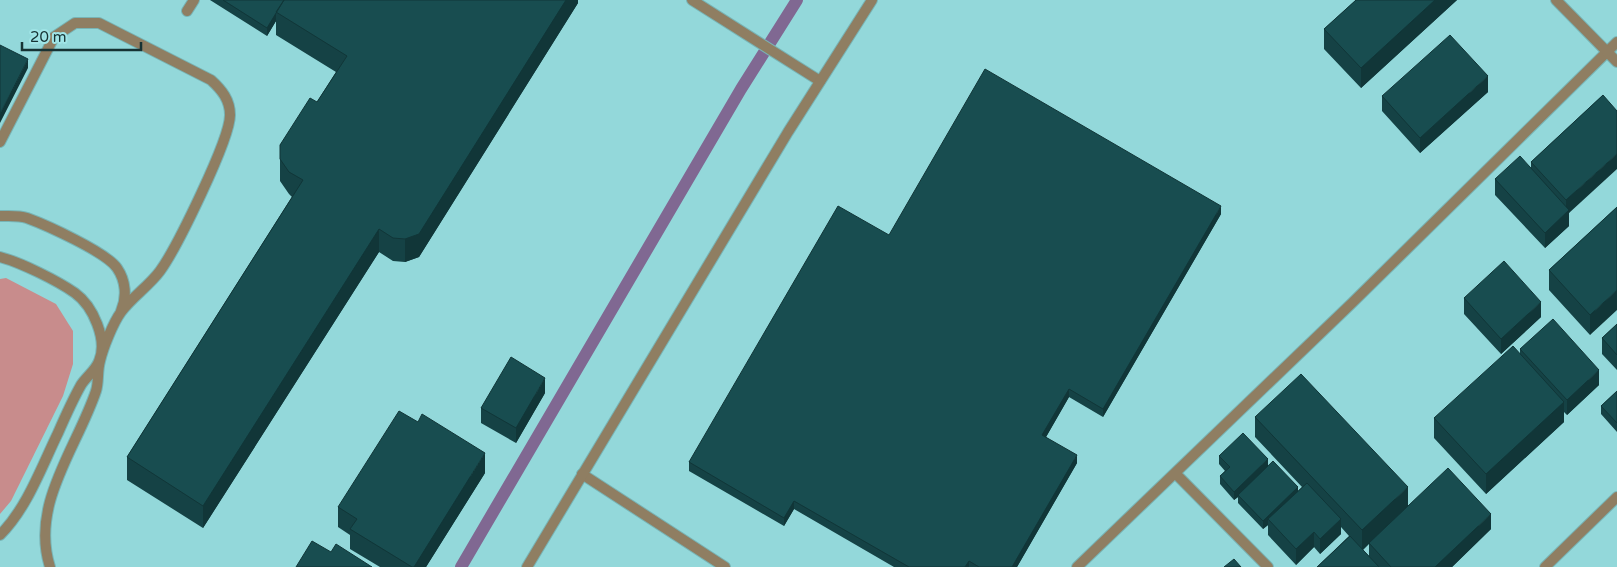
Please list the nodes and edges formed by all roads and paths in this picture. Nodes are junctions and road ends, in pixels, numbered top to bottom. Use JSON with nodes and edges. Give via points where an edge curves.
{"nodes":[{"id":1,"x":194,"y":0,"type":"edge"},
{"id":2,"x":692,"y":0,"type":"edge"},
{"id":3,"x":872,"y":0,"type":"edge"},
{"id":4,"x":1556,"y":0,"type":"edge"},
{"id":5,"x":187,"y":11,"type":"dead end"},
{"id":6,"x":1617,"y":42,"type":"edge"},
{"id":7,"x":1607,"y":52,"type":"junction"},
{"id":8,"x":1617,"y":62,"type":"edge"},
{"id":9,"x":820,"y":81,"type":"junction"},
{"id":10,"x":0,"y":142,"type":"edge"},
{"id":11,"x":0,"y":216,"type":"edge"},
{"id":12,"x":0,"y":257,"type":"edge"},
{"id":13,"x":120,"y":313,"type":"junction"},
{"id":14,"x":99,"y":362,"type":"junction"},
{"id":15,"x":1175,"y":473,"type":"junction"},
{"id":16,"x":582,"y":474,"type":"junction"},
{"id":17,"x":1617,"y":497,"type":"edge"},
{"id":18,"x":0,"y":536,"type":"edge"},
{"id":19,"x":50,"y":567,"type":"edge"},
{"id":20,"x":527,"y":567,"type":"edge"},
{"id":21,"x":725,"y":567,"type":"edge"},
{"id":22,"x":1077,"y":567,"type":"edge"},
{"id":23,"x":1268,"y":567,"type":"edge"},
{"id":24,"x":1545,"y":567,"type":"edge"}],
"edges":[{"from":1,"to":5,"type":"street"},
{"from":2,"to":9,"type":"street"},
{"from":3,"to":9,"type":"street"},
{"from":4,"to":7,"type":"street"},
{"from":6,"to":7,"type":"street"},
{"from":7,"to":8,"type":"street"},
{"from":7,"to":15,"type":"street"},
{"from":9,"to":16,"type":"street"},
{"from":10,"to":13,"type":"street","via":[[54,37],[75,23],[99,23],[110,28],[211,80],[222,90],[230,117],[210,173],[160,271]]},
{"from":11,"to":13,"type":"street","via":[[26,218],[110,260],[124,285],[125,296]]},
{"from":12,"to":14,"type":"street","via":[[76,293],[91,311],[100,333]]},
{"from":13,"to":14,"type":"street"},
{"from":14,"to":18,"type":"street","via":[[82,384],[12,523]]},
{"from":14,"to":19,"type":"street","via":[[96,390],[49,501],[45,531]]},
{"from":15,"to":22,"type":"street"},
{"from":15,"to":23,"type":"street"},
{"from":16,"to":20,"type":"street"},
{"from":16,"to":21,"type":"street"},
{"from":17,"to":24,"type":"street"}]}
